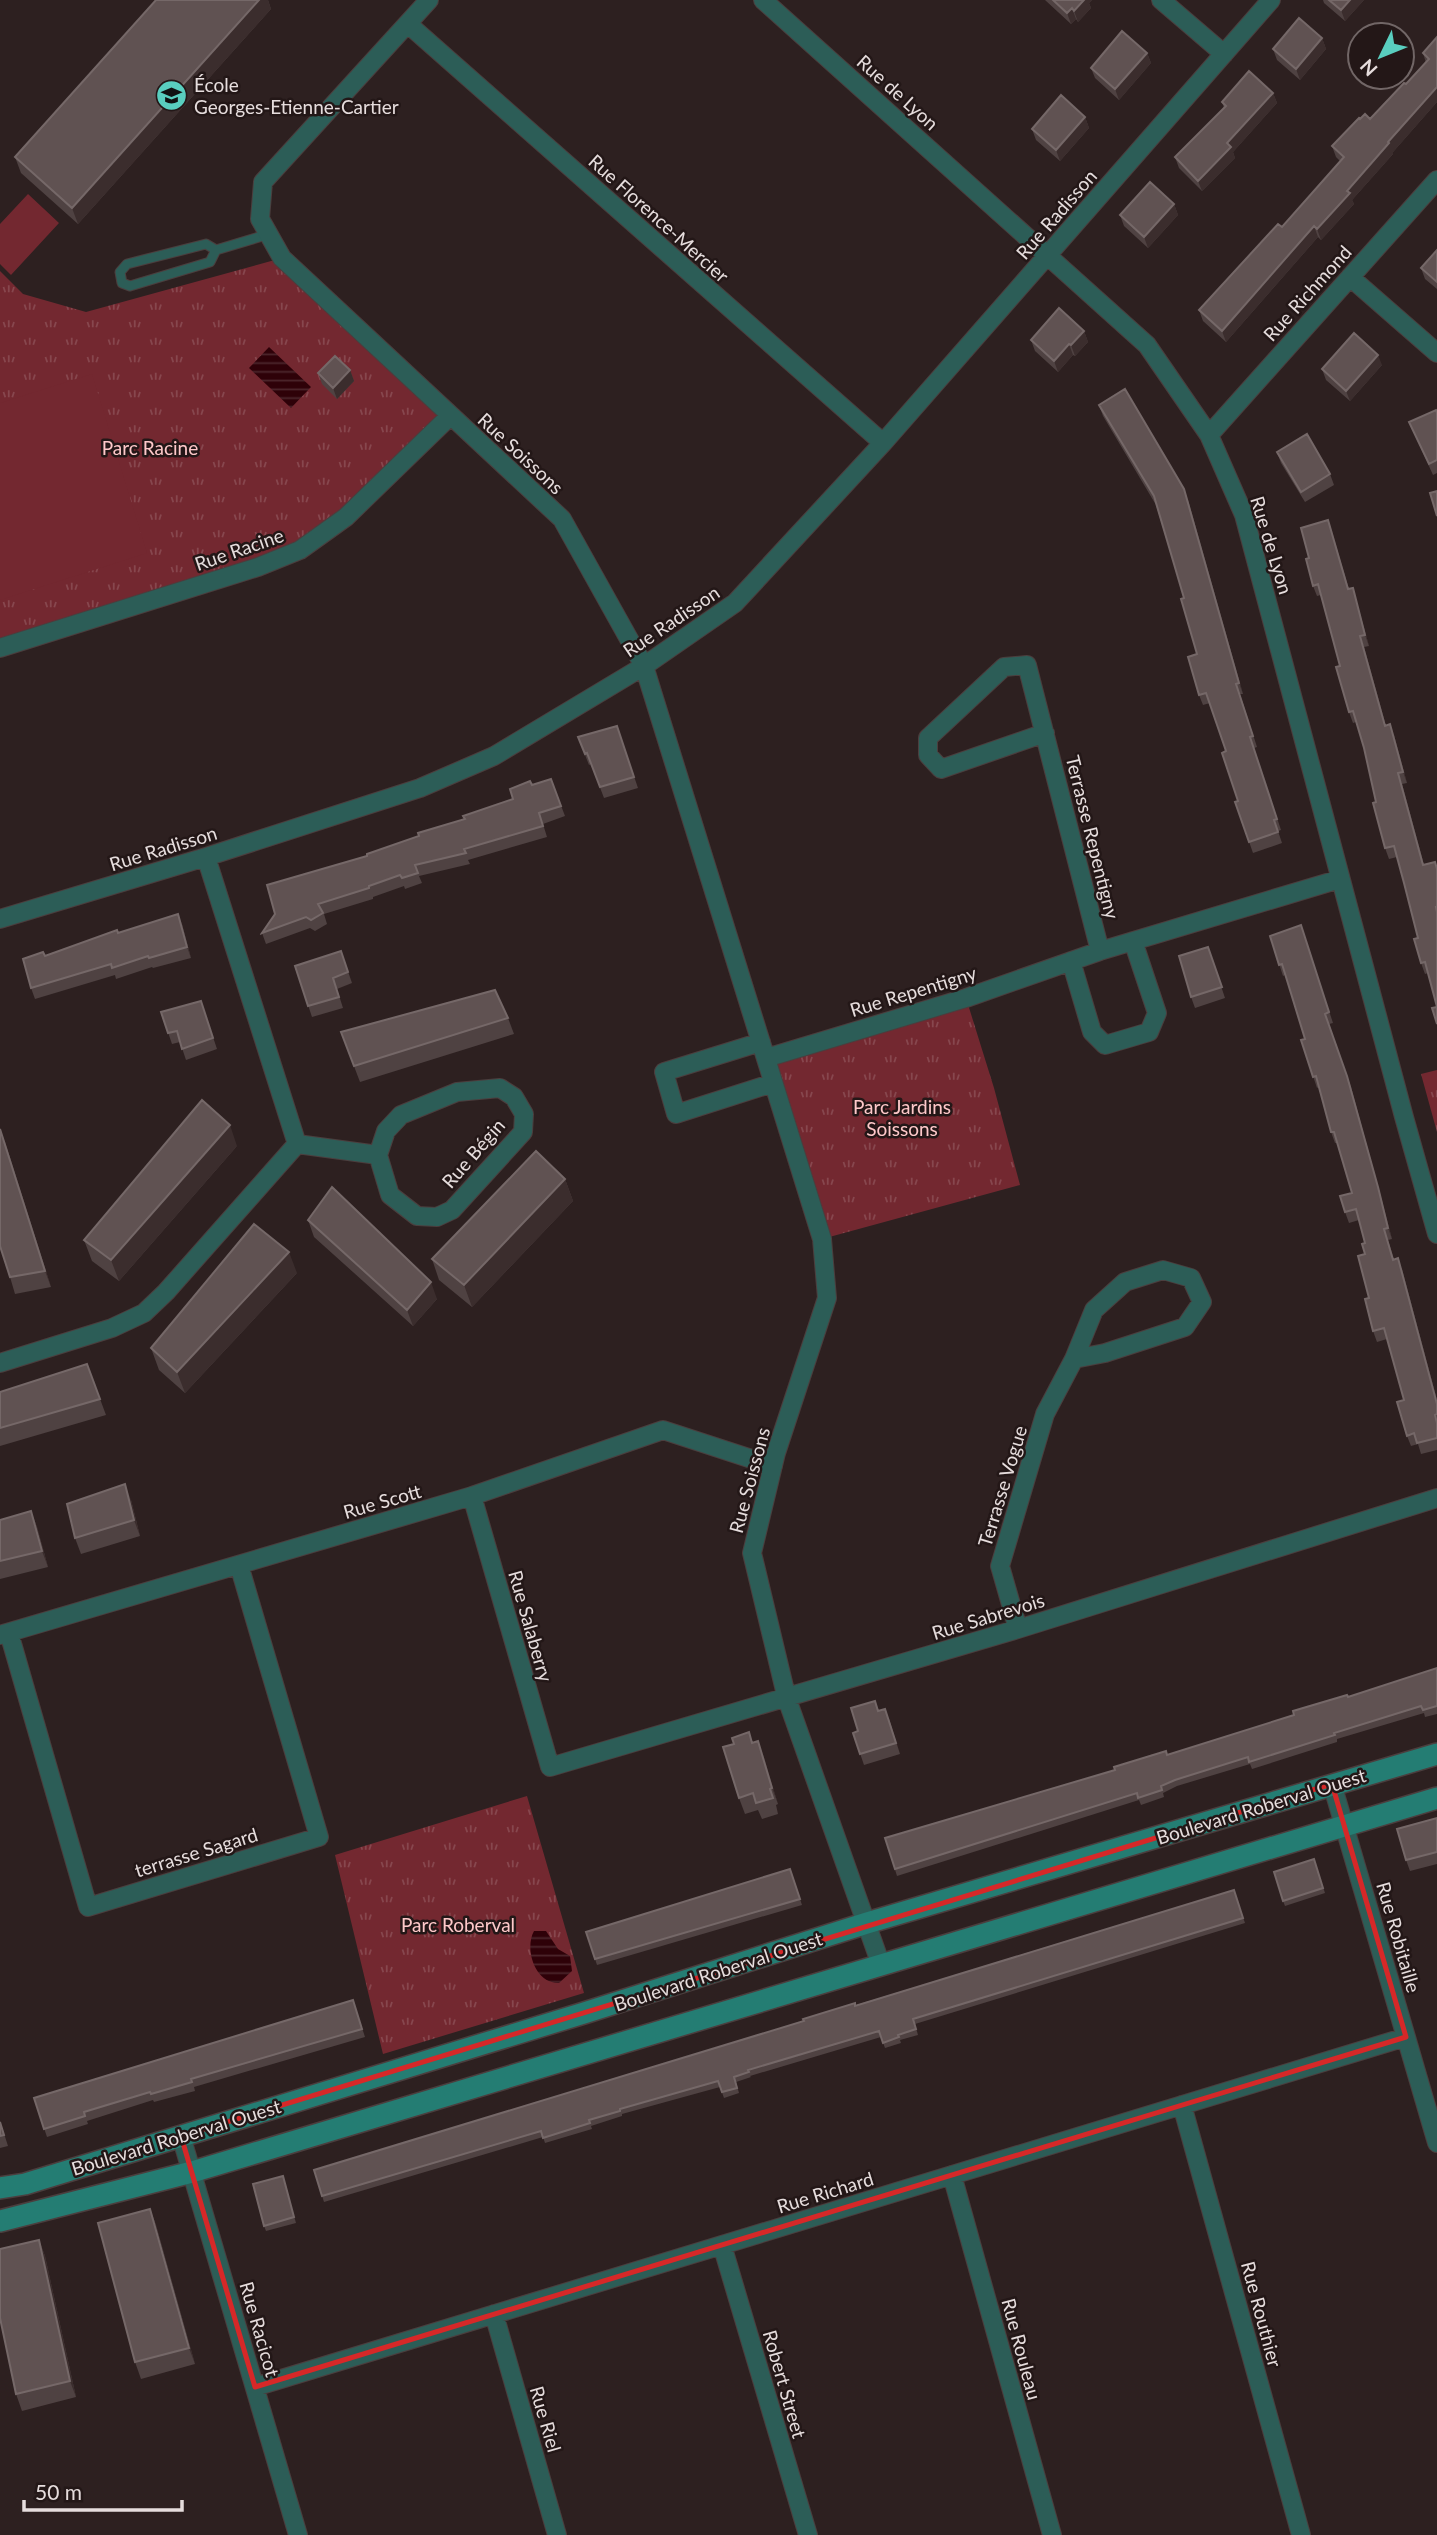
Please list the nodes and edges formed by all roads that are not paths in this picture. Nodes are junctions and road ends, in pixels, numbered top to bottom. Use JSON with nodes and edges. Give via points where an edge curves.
{"nodes":[{"id":1,"x":429,"y":0,"type":"edge"},
{"id":2,"x":763,"y":0,"type":"edge"},
{"id":3,"x":1161,"y":0,"type":"edge"},
{"id":4,"x":1271,"y":0,"type":"edge"},
{"id":5,"x":408,"y":24,"type":"junction"},
{"id":6,"x":1224,"y":54,"type":"junction"},
{"id":7,"x":1437,"y":180,"type":"edge"},
{"id":8,"x":269,"y":234,"type":"junction"},
{"id":9,"x":216,"y":250,"type":"junction"},
{"id":10,"x":1048,"y":255,"type":"junction"},
{"id":11,"x":1350,"y":277,"type":"junction"},
{"id":12,"x":1437,"y":353,"type":"edge"},
{"id":13,"x":449,"y":417,"type":"junction"},
{"id":14,"x":1209,"y":435,"type":"junction"},
{"id":15,"x":883,"y":443,"type":"junction"},
{"id":16,"x":0,"y":648,"type":"edge"},
{"id":17,"x":644,"y":666,"type":"junction"},
{"id":18,"x":1045,"y":733,"type":"junction"},
{"id":19,"x":206,"y":857,"type":"junction"},
{"id":20,"x":1340,"y":879,"type":"junction"},
{"id":21,"x":0,"y":919,"type":"edge"},
{"id":22,"x":1133,"y":941,"type":"junction"},
{"id":23,"x":1100,"y":951,"type":"junction"},
{"id":24,"x":1071,"y":961,"type":"junction"},
{"id":25,"x":763,"y":1050,"type":"junction"},
{"id":26,"x":773,"y":1083,"type":"junction"},
{"id":27,"x":297,"y":1144,"type":"junction"},
{"id":28,"x":378,"y":1155,"type":"junction"},
{"id":29,"x":1437,"y":1234,"type":"edge"},
{"id":30,"x":1074,"y":1359,"type":"junction"},
{"id":31,"x":0,"y":1363,"type":"edge"},
{"id":32,"x":772,"y":1466,"type":"junction"},
{"id":33,"x":472,"y":1496,"type":"junction"},
{"id":34,"x":1437,"y":1498,"type":"edge"},
{"id":35,"x":239,"y":1565,"type":"junction"},
{"id":36,"x":1018,"y":1629,"type":"junction"},
{"id":37,"x":4,"y":1634,"type":"edge"},
{"id":38,"x":788,"y":1699,"type":"junction"},
{"id":39,"x":1437,"y":1754,"type":"edge"},
{"id":40,"x":550,"y":1768,"type":"joint"},
{"id":41,"x":1332,"y":1784,"type":"junction"},
{"id":42,"x":1437,"y":1798,"type":"edge"},
{"id":43,"x":1344,"y":1826,"type":"junction"},
{"id":44,"x":867,"y":1923,"type":"junction"},
{"id":45,"x":881,"y":1965,"type":"junction"},
{"id":46,"x":1406,"y":2037,"type":"junction"},
{"id":47,"x":1182,"y":2105,"type":"junction"},
{"id":48,"x":181,"y":2136,"type":"junction"},
{"id":49,"x":1437,"y":2143,"type":"edge"},
{"id":50,"x":192,"y":2172,"type":"junction"},
{"id":51,"x":952,"y":2175,"type":"junction"},
{"id":52,"x":0,"y":2188,"type":"edge"},
{"id":53,"x":0,"y":2221,"type":"edge"},
{"id":54,"x":722,"y":2245,"type":"junction"},
{"id":55,"x":494,"y":2314,"type":"junction"},
{"id":56,"x":255,"y":2387,"type":"junction"},
{"id":57,"x":298,"y":2535,"type":"edge"},
{"id":58,"x":557,"y":2535,"type":"edge"},
{"id":59,"x":808,"y":2535,"type":"edge"},
{"id":60,"x":1052,"y":2535,"type":"edge"},
{"id":61,"x":1301,"y":2535,"type":"edge"}],
"edges":[{"from":1,"to":5,"type":"street","name":"Rue Soissons"},
{"from":2,"to":10,"type":"street","name":"Rue de Lyon"},
{"from":3,"to":6,"type":"street"},
{"from":4,"to":6,"type":"street","name":"Rue Radisson"},
{"from":5,"to":8,"type":"street","name":"Rue Soissons","via":[[263,182],[260,219]]},
{"from":5,"to":15,"type":"street","name":"Rue Florence-Mercier"},
{"from":6,"to":10,"type":"street","name":"Rue Radisson"},
{"from":7,"to":11,"type":"street","name":"Rue Richmond"},
{"from":8,"to":9,"type":"lane"},
{"from":8,"to":13,"type":"street","name":"Rue Soissons","via":[[282,258]]},
{"from":9,"to":9,"type":"lane","via":[[206,244],[127,264],[120,272],[122,283],[130,286],[210,262]]},
{"from":10,"to":14,"type":"street","name":"Rue de Lyon","via":[[1147,345]]},
{"from":10,"to":15,"type":"street","name":"Rue Radisson"},
{"from":11,"to":12,"type":"street"},
{"from":11,"to":14,"type":"street","name":"Rue Richmond"},
{"from":13,"to":16,"type":"street","name":"Rue Racine","via":[[346,517],[300,550]]},
{"from":13,"to":17,"type":"street","name":"Rue Soissons","via":[[562,519]]},
{"from":14,"to":20,"type":"street","name":"Rue de Lyon","via":[[1244,515]]},
{"from":15,"to":17,"type":"street","name":"Rue Radisson","via":[[735,603]]},
{"from":17,"to":19,"type":"street","name":"Rue Radisson","via":[[482,761],[420,788]]},
{"from":17,"to":25,"type":"street","name":"Rue Soissons"},
{"from":18,"to":18,"type":"street","name":"Terrasse Repentigny","via":[[942,769],[928,755],[928,738],[1004,667],[1027,664]]},
{"from":18,"to":23,"type":"street","name":"Terrasse Repentigny"},
{"from":19,"to":21,"type":"street","name":"Rue Radisson"},
{"from":19,"to":27,"type":"street"},
{"from":20,"to":22,"type":"street","name":"Rue Repentigny"},
{"from":20,"to":29,"type":"street","name":"Rue de Lyon"},
{"from":22,"to":23,"type":"street","name":"Rue Repentigny"},
{"from":22,"to":24,"type":"street","via":[[1157,1013],[1149,1032],[1105,1045],[1092,1032]]},
{"from":23,"to":24,"type":"street","name":"Rue Repentigny"},
{"from":24,"to":25,"type":"street","name":"Rue Repentigny","via":[[966,998]]},
{"from":25,"to":26,"type":"street","name":"Rue Soissons"},
{"from":25,"to":26,"type":"street","via":[[664,1072],[676,1114]]},
{"from":26,"to":32,"type":"street","name":"Rue Soissons","via":[[822,1238],[827,1298]]},
{"from":27,"to":28,"type":"street"},
{"from":27,"to":31,"type":"street","via":[[144,1313],[112,1328]]},
{"from":28,"to":28,"type":"street","name":"Rue Bégin","via":[[390,1195],[417,1216],[437,1217],[452,1210],[523,1132],[524,1114],[514,1097],[500,1088],[457,1092],[401,1115],[386,1131]]},
{"from":30,"to":30,"type":"street","name":"Terrasse Vogue","via":[[1185,1327],[1202,1302],[1191,1278],[1163,1270],[1125,1282],[1094,1310]]},
{"from":30,"to":36,"type":"street","name":"Terrasse Vogue","via":[[1045,1414],[1000,1566]]},
{"from":32,"to":33,"type":"street","name":"Rue Scott","via":[[663,1430]]},
{"from":32,"to":38,"type":"street","name":"Rue Soissons","via":[[752,1553]]},
{"from":33,"to":35,"type":"street","name":"Rue Scott"},
{"from":33,"to":40,"type":"street","name":"Rue Salaberry"},
{"from":34,"to":36,"type":"street","name":"Rue Sabrevois"},
{"from":35,"to":37,"type":"street","name":"Rue Scott"},
{"from":35,"to":37,"type":"street","name":"terrasse Sagard","via":[[319,1837],[88,1907]]},
{"from":36,"to":38,"type":"street","name":"Rue Sabrevois"},
{"from":38,"to":40,"type":"street","name":"Rue Sabrevois"},
{"from":38,"to":44,"type":"street","name":"Rue Soissons"},
{"from":39,"to":41,"type":"street","name":"Boulevard Roberval Ouest"},
{"from":41,"to":43,"type":"street","name":"Rue Robitaille"},
{"from":41,"to":44,"type":"street","name":"Boulevard Roberval Ouest"},
{"from":42,"to":43,"type":"street","name":"Boulevard Roberval Ouest"},
{"from":43,"to":45,"type":"street","name":"Boulevard Roberval Ouest"},
{"from":43,"to":46,"type":"street","name":"Rue Robitaille"},
{"from":44,"to":45,"type":"street","name":"Rue Soissons"},
{"from":44,"to":48,"type":"street","name":"Boulevard Roberval Ouest"},
{"from":45,"to":50,"type":"street","name":"Boulevard Roberval Ouest"},
{"from":46,"to":47,"type":"street","name":"Rue Richard"},
{"from":46,"to":49,"type":"street","name":"Rue Robitaille"},
{"from":47,"to":51,"type":"street","name":"Rue Richard"},
{"from":47,"to":61,"type":"street","name":"Rue Routhier"},
{"from":48,"to":50,"type":"street","name":"Rue Racicot"},
{"from":48,"to":52,"type":"street","name":"Boulevard Roberval Ouest"},
{"from":50,"to":53,"type":"street","name":"Boulevard Roberval Ouest"},
{"from":50,"to":56,"type":"street","name":"Rue Racicot"},
{"from":51,"to":54,"type":"street","name":"Rue Richard"},
{"from":51,"to":60,"type":"street","name":"Rue Rouleau"},
{"from":54,"to":55,"type":"street","name":"Rue Richard"},
{"from":54,"to":59,"type":"street","name":"Robert Street"},
{"from":55,"to":56,"type":"street","name":"Rue Richard"},
{"from":55,"to":58,"type":"street","name":"Rue Riel"},
{"from":56,"to":57,"type":"street","name":"Rue Racicot"}]}
